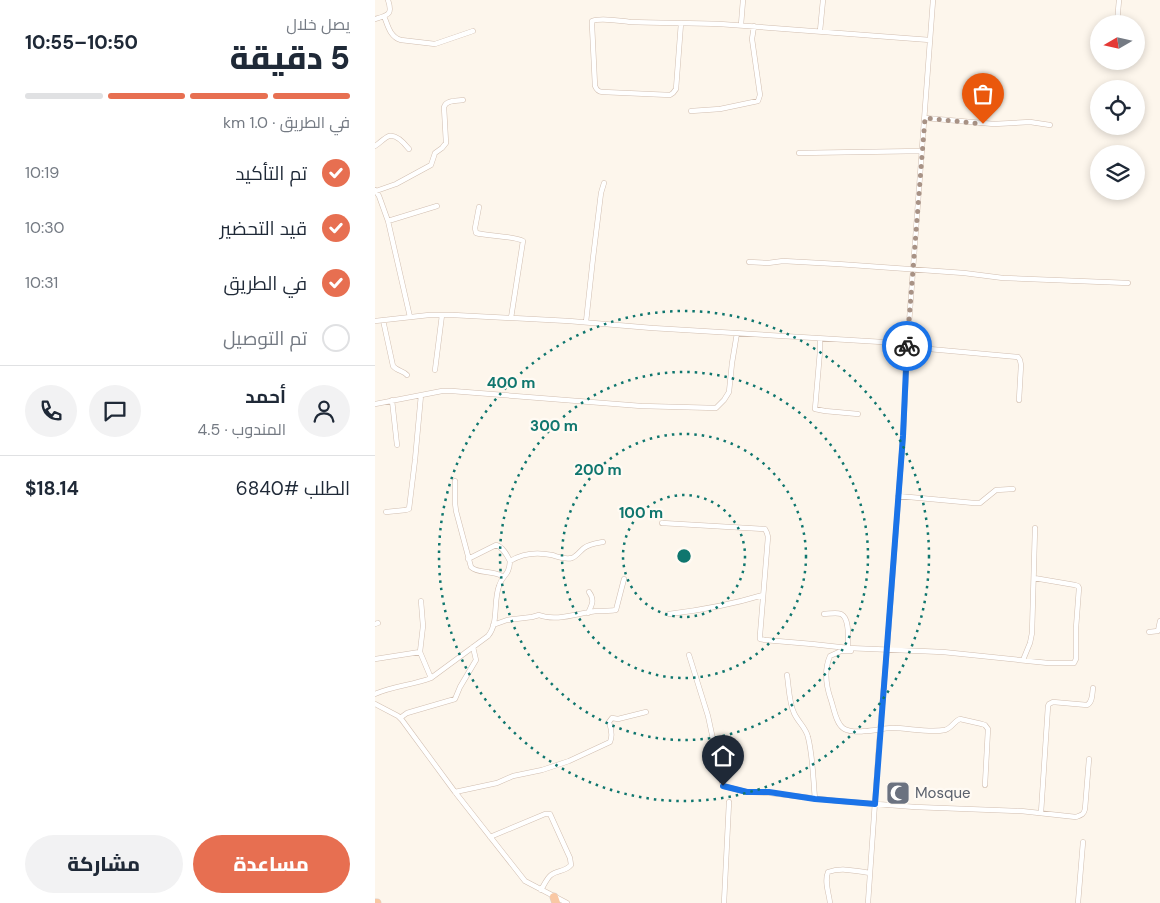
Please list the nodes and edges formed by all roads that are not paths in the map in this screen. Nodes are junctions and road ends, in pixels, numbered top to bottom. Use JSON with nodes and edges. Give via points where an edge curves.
{"nodes":[{"id":1,"x":388,"y":0,"type":"edge"},
{"id":2,"x":743,"y":0,"type":"edge"},
{"id":3,"x":823,"y":0,"type":"edge"},
{"id":4,"x":933,"y":0,"type":"edge"},
{"id":5,"x":1119,"y":0,"type":"edge"},
{"id":6,"x":1118,"y":15,"type":"edge"},
{"id":7,"x":383,"y":16,"type":"junction"},
{"id":8,"x":375,"y":20,"type":"edge"},
{"id":9,"x":681,"y":23,"type":"junction"},
{"id":10,"x":741,"y":25,"type":"junction"},
{"id":11,"x":754,"y":26,"type":"junction"},
{"id":12,"x":473,"y":31,"type":"dead end"},
{"id":13,"x":820,"y":31,"type":"junction"},
{"id":14,"x":930,"y":40,"type":"junction"},
{"id":15,"x":463,"y":100,"type":"dead end"},
{"id":16,"x":691,"y":111,"type":"dead end"},
{"id":17,"x":925,"y":118,"type":"junction"},
{"id":18,"x":1050,"y":125,"type":"dead end"},
{"id":19,"x":375,"y":146,"type":"edge"},
{"id":20,"x":409,"y":148,"type":"dead end"},
{"id":21,"x":922,"y":151,"type":"junction"},
{"id":22,"x":799,"y":153,"type":"dead end"},
{"id":23,"x":604,"y":183,"type":"dead end"},
{"id":24,"x":375,"y":190,"type":"edge"},
{"id":25,"x":437,"y":206,"type":"dead end"},
{"id":26,"x":479,"y":206,"type":"dead end"},
{"id":27,"x":388,"y":221,"type":"junction"},
{"id":28,"x":749,"y":262,"type":"dead end"},
{"id":29,"x":913,"y":270,"type":"junction"},
{"id":30,"x":1127,"y":282,"type":"dead end"},
{"id":31,"x":442,"y":315,"type":"junction"},
{"id":32,"x":410,"y":316,"type":"junction"},
{"id":33,"x":511,"y":318,"type":"junction"},
{"id":34,"x":383,"y":320,"type":"junction"},
{"id":35,"x":375,"y":321,"type":"edge"},
{"id":36,"x":587,"y":322,"type":"junction"},
{"id":37,"x":737,"y":333,"type":"junction"},
{"id":38,"x":908,"y":337,"type":"junction"},
{"id":39,"x":820,"y":338,"type":"junction"},
{"id":40,"x":899,"y":343,"type":"junction"},
{"id":41,"x":907,"y":349,"type":"junction"},
{"id":42,"x":435,"y":370,"type":"dead end"},
{"id":43,"x":407,"y":375,"type":"dead end"},
{"id":44,"x":421,"y":395,"type":"junction"},
{"id":45,"x":392,"y":400,"type":"junction"},
{"id":46,"x":1019,"y":400,"type":"dead end"},
{"id":47,"x":375,"y":404,"type":"edge"},
{"id":48,"x":858,"y":414,"type":"dead end"},
{"id":49,"x":397,"y":445,"type":"dead end"},
{"id":50,"x":455,"y":481,"type":"dead end"},
{"id":51,"x":1013,"y":488,"type":"dead end"},
{"id":52,"x":898,"y":496,"type":"junction"},
{"id":53,"x":386,"y":512,"type":"dead end"},
{"id":54,"x":662,"y":523,"type":"dead end"},
{"id":55,"x":1035,"y":528,"type":"dead end"},
{"id":56,"x":603,"y":542,"type":"dead end"},
{"id":57,"x":468,"y":559,"type":"junction"},
{"id":58,"x":510,"y":561,"type":"junction"},
{"id":59,"x":503,"y":578,"type":"junction"},
{"id":60,"x":1034,"y":578,"type":"junction"},
{"id":61,"x":624,"y":579,"type":"dead end"},
{"id":62,"x":589,"y":592,"type":"dead end"},
{"id":63,"x":763,"y":595,"type":"junction"},
{"id":64,"x":421,"y":601,"type":"dead end"},
{"id":65,"x":588,"y":613,"type":"junction"},
{"id":66,"x":669,"y":614,"type":"dead end"},
{"id":67,"x":824,"y":614,"type":"dead end"},
{"id":68,"x":1160,"y":621,"type":"edge"},
{"id":69,"x":493,"y":625,"type":"junction"},
{"id":70,"x":1149,"y":632,"type":"dead end"},
{"id":71,"x":473,"y":647,"type":"junction"},
{"id":72,"x":848,"y":648,"type":"junction"},
{"id":73,"x":887,"y":651,"type":"junction"},
{"id":74,"x":420,"y":652,"type":"junction"},
{"id":75,"x":689,"y":656,"type":"dead end"},
{"id":76,"x":375,"y":659,"type":"edge"},
{"id":77,"x":1023,"y":660,"type":"junction"},
{"id":78,"x":787,"y":675,"type":"dead end"},
{"id":79,"x":431,"y":678,"type":"junction"},
{"id":80,"x":1093,"y":688,"type":"dead end"},
{"id":81,"x":375,"y":694,"type":"edge"},
{"id":82,"x":375,"y":704,"type":"edge"},
{"id":83,"x":646,"y":712,"type":"dead end"},
{"id":84,"x":400,"y":718,"type":"junction"},
{"id":85,"x":880,"y":729,"type":"junction"},
{"id":86,"x":1089,"y":759,"type":"dead end"},
{"id":87,"x":985,"y":785,"type":"dead end"},
{"id":88,"x":455,"y":792,"type":"junction"},
{"id":89,"x":815,"y":799,"type":"junction"},
{"id":90,"x":729,"y":802,"type":"dead end"},
{"id":91,"x":875,"y":804,"type":"junction"},
{"id":92,"x":1041,"y":812,"type":"junction"},
{"id":93,"x":491,"y":837,"type":"junction"},
{"id":94,"x":1083,"y":842,"type":"dead end"},
{"id":95,"x":870,"y":873,"type":"junction"},
{"id":96,"x":541,"y":890,"type":"junction"},
{"id":97,"x":555,"y":900,"type":"edge"},
{"id":98,"x":567,"y":903,"type":"edge"},
{"id":99,"x":724,"y":903,"type":"edge"},
{"id":100,"x":830,"y":903,"type":"edge"},
{"id":101,"x":868,"y":903,"type":"edge"},
{"id":102,"x":1078,"y":903,"type":"edge"}],
"edges":[{"from":1,"to":7,"type":"street","via":[[390,12]]},
{"from":2,"to":10,"type":"street"},
{"from":3,"to":13,"type":"street"},
{"from":4,"to":14,"type":"street"},
{"from":5,"to":6,"type":"street"},
{"from":7,"to":8,"type":"street"},
{"from":7,"to":12,"type":"street","via":[[392,35],[401,40],[435,44]]},
{"from":9,"to":9,"type":"street","via":[[592,21],[597,90],[673,93],[676,89]]},
{"from":9,"to":10,"type":"street"},
{"from":10,"to":11,"type":"street"},
{"from":11,"to":13,"type":"street"},
{"from":11,"to":16,"type":"street","via":[[752,39],[760,95],[758,101]]},
{"from":13,"to":14,"type":"street"},
{"from":14,"to":17,"type":"street"},
{"from":15,"to":24,"type":"street","via":[[445,104],[446,143],[435,153],[431,164],[396,184]]},
{"from":17,"to":18,"type":"street"},
{"from":17,"to":21,"type":"street"},
{"from":19,"to":20,"type":"street","via":[[391,136]]},
{"from":21,"to":22,"type":"street"},
{"from":21,"to":29,"type":"street"},
{"from":23,"to":36,"type":"street"},
{"from":24,"to":27,"type":"street"},
{"from":25,"to":27,"type":"street"},
{"from":26,"to":33,"type":"street","via":[[476,233],[523,241]]},
{"from":27,"to":32,"type":"street"},
{"from":28,"to":29,"type":"street","via":[[783,261]]},
{"from":29,"to":30,"type":"street","via":[[1003,278]]},
{"from":29,"to":38,"type":"street"},
{"from":31,"to":32,"type":"street"},
{"from":31,"to":33,"type":"street"},
{"from":31,"to":42,"type":"street"},
{"from":32,"to":34,"type":"street"},
{"from":33,"to":36,"type":"street"},
{"from":34,"to":35,"type":"street"},
{"from":34,"to":43,"type":"street","via":[[393,366]]},
{"from":36,"to":37,"type":"street"},
{"from":37,"to":39,"type":"street"},
{"from":37,"to":44,"type":"street","via":[[729,392],[717,408],[452,391]]},
{"from":38,"to":40,"type":"street"},
{"from":38,"to":41,"type":"street"},
{"from":39,"to":40,"type":"street"},
{"from":39,"to":48,"type":"street","via":[[815,409]]},
{"from":40,"to":41,"type":"street"},
{"from":41,"to":46,"type":"street","via":[[1018,357],[1021,365]]},
{"from":41,"to":52,"type":"street"},
{"from":44,"to":45,"type":"street"},
{"from":44,"to":53,"type":"street","via":[[409,508]]},
{"from":45,"to":47,"type":"street"},
{"from":45,"to":49,"type":"street"},
{"from":50,"to":57,"type":"street","via":[[456,511]]},
{"from":51,"to":52,"type":"street","via":[[996,490],[980,503]]},
{"from":52,"to":73,"type":"street"},
{"from":54,"to":63,"type":"street","via":[[765,530],[768,537]]},
{"from":55,"to":60,"type":"street"},
{"from":56,"to":58,"type":"street","via":[[585,547],[571,558],[535,553]]},
{"from":57,"to":58,"type":"street","via":[[496,545]]},
{"from":57,"to":59,"type":"street","via":[[473,569],[493,572]]},
{"from":58,"to":59,"type":"street","via":[[509,572]]},
{"from":59,"to":69,"type":"street","via":[[497,591]]},
{"from":60,"to":77,"type":"street","via":[[1030,643]]},
{"from":60,"to":77,"type":"street","via":[[1078,586],[1076,659],[1071,664]]},
{"from":61,"to":65,"type":"street","via":[[616,610]]},
{"from":62,"to":65,"type":"street","via":[[593,601]]},
{"from":63,"to":66,"type":"street","via":[[713,608]]},
{"from":63,"to":72,"type":"street","via":[[762,640]]},
{"from":64,"to":74,"type":"street"},
{"from":65,"to":69,"type":"street","via":[[555,618],[539,614]]},
{"from":67,"to":72,"type":"street","via":[[838,613],[847,619]]},
{"from":68,"to":70,"type":"street","via":[[1159,631]]},
{"from":69,"to":71,"type":"street","via":[[488,636]]},
{"from":71,"to":79,"type":"street"},
{"from":71,"to":84,"type":"street","via":[[476,660],[455,699]]},
{"from":72,"to":73,"type":"street"},
{"from":73,"to":77,"type":"street","via":[[943,652]]},
{"from":73,"to":85,"type":"street"},
{"from":73,"to":85,"type":"street","via":[[841,651],[830,656],[826,664],[829,694],[839,724],[844,729],[860,732]]},
{"from":74,"to":76,"type":"street"},
{"from":74,"to":79,"type":"street"},
{"from":75,"to":89,"type":"street","via":[[708,716],[723,786],[747,792]]},
{"from":78,"to":89,"type":"street","via":[[792,707],[809,738]]},
{"from":79,"to":81,"type":"street"},
{"from":80,"to":92,"type":"street","via":[[1090,704],[1053,702],[1048,706]]},
{"from":82,"to":84,"type":"street"},
{"from":83,"to":88,"type":"street","via":[[612,718],[609,722],[610,742],[569,761]]},
{"from":84,"to":88,"type":"street"},
{"from":85,"to":87,"type":"street","via":[[946,730],[960,719],[985,725],[988,729]]},
{"from":85,"to":91,"type":"street"},
{"from":86,"to":92,"type":"street","via":[[1084,813],[1076,816]]},
{"from":88,"to":93,"type":"street"},
{"from":89,"to":91,"type":"street"},
{"from":90,"to":99,"type":"street"},
{"from":91,"to":92,"type":"street"},
{"from":91,"to":95,"type":"street"},
{"from":93,"to":96,"type":"street","via":[[525,881]]},
{"from":93,"to":96,"type":"street","via":[[550,814],[571,858],[571,865],[551,875]]},
{"from":94,"to":102,"type":"street"},
{"from":95,"to":100,"type":"street","via":[[828,872],[826,884]]},
{"from":95,"to":101,"type":"street"},
{"from":96,"to":97,"type":"street"},
{"from":97,"to":98,"type":"street"}]}
